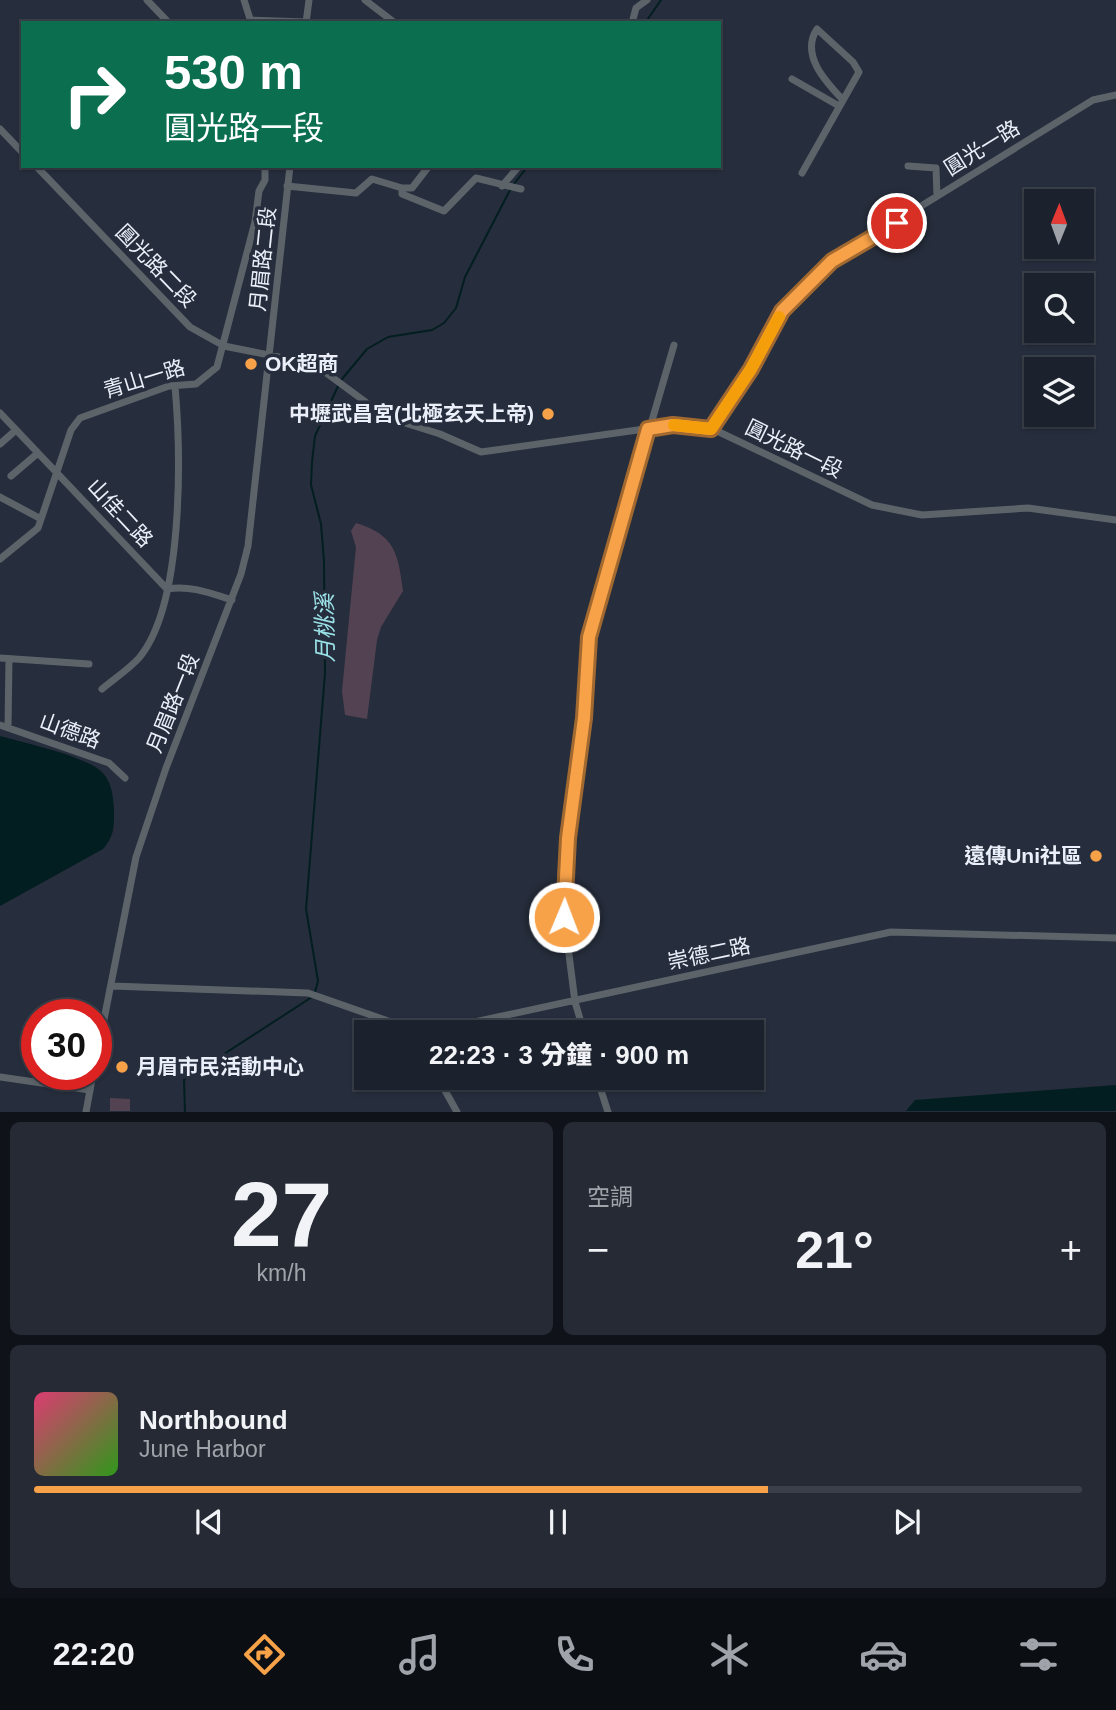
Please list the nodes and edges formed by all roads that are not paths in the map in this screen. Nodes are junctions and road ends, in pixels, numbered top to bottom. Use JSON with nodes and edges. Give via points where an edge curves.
{"nodes":[{"id":1,"x":147,"y":0,"type":"edge"},
{"id":2,"x":244,"y":0,"type":"edge"},
{"id":3,"x":309,"y":0,"type":"edge"},
{"id":4,"x":365,"y":0,"type":"edge"},
{"id":5,"x":647,"y":0,"type":"edge"},
{"id":6,"x":167,"y":21,"type":"edge"},
{"id":7,"x":251,"y":21,"type":"edge"},
{"id":8,"x":306,"y":21,"type":"edge"},
{"id":9,"x":392,"y":21,"type":"edge"},
{"id":10,"x":633,"y":21,"type":"edge"},
{"id":11,"x":792,"y":79,"type":"dead end"},
{"id":12,"x":1116,"y":95,"type":"edge"},
{"id":13,"x":841,"y":103,"type":"junction"},
{"id":14,"x":0,"y":129,"type":"edge"},
{"id":15,"x":21,"y":151,"type":"edge"},
{"id":16,"x":908,"y":166,"type":"dead end"},
{"id":17,"x":38,"y":168,"type":"edge"},
{"id":18,"x":265,"y":168,"type":"edge"},
{"id":19,"x":290,"y":168,"type":"edge"},
{"id":20,"x":427,"y":168,"type":"edge"},
{"id":21,"x":518,"y":168,"type":"edge"},
{"id":22,"x":802,"y":173,"type":"dead end"},
{"id":23,"x":287,"y":186,"type":"junction"},
{"id":24,"x":505,"y":187,"type":"junction"},
{"id":25,"x":402,"y":188,"type":"junction"},
{"id":26,"x":521,"y":190,"type":"dead end"},
{"id":27,"x":937,"y":196,"type":"junction"},
{"id":28,"x":674,"y":345,"type":"dead end"},
{"id":29,"x":224,"y":346,"type":"junction"},
{"id":30,"x":271,"y":356,"type":"junction"},
{"id":31,"x":175,"y":386,"type":"junction"},
{"id":32,"x":0,"y":413,"type":"edge"},
{"id":33,"x":648,"y":429,"type":"junction"},
{"id":34,"x":711,"y":429,"type":"junction"},
{"id":35,"x":16,"y":430,"type":"junction"},
{"id":36,"x":0,"y":444,"type":"edge"},
{"id":37,"x":38,"y":453,"type":"junction"},
{"id":38,"x":58,"y":473,"type":"junction"},
{"id":39,"x":11,"y":476,"type":"dead end"},
{"id":40,"x":0,"y":497,"type":"edge"},
{"id":41,"x":41,"y":519,"type":"junction"},
{"id":42,"x":1116,"y":520,"type":"edge"},
{"id":43,"x":0,"y":559,"type":"edge"},
{"id":44,"x":167,"y":589,"type":"junction"},
{"id":45,"x":232,"y":600,"type":"junction"},
{"id":46,"x":4,"y":658,"type":"edge"},
{"id":47,"x":89,"y":664,"type":"dead end"},
{"id":48,"x":102,"y":689,"type":"dead end"},
{"id":49,"x":4,"y":726,"type":"edge"},
{"id":50,"x":125,"y":778,"type":"dead end"},
{"id":51,"x":1116,"y":938,"type":"edge"},
{"id":52,"x":112,"y":986,"type":"junction"},
{"id":53,"x":109,"y":999,"type":"edge"},
{"id":54,"x":575,"y":1002,"type":"junction"},
{"id":55,"x":381,"y":1020,"type":"edge"},
{"id":56,"x":490,"y":1020,"type":"edge"},
{"id":57,"x":580,"y":1020,"type":"edge"},
{"id":58,"x":0,"y":1077,"type":"edge"},
{"id":59,"x":21,"y":1080,"type":"edge"},
{"id":60,"x":90,"y":1090,"type":"edge"},
{"id":61,"x":445,"y":1090,"type":"edge"},
{"id":62,"x":601,"y":1090,"type":"edge"},
{"id":63,"x":86,"y":1111,"type":"edge"},
{"id":64,"x":457,"y":1111,"type":"edge"},
{"id":65,"x":608,"y":1111,"type":"edge"}],
"edges":[{"from":1,"to":6,"type":"street"},
{"from":2,"to":7,"type":"street"},
{"from":3,"to":8,"type":"street"},
{"from":4,"to":9,"type":"street"},
{"from":5,"to":10,"type":"street","via":[[636,8]]},
{"from":11,"to":13,"type":"street"},
{"from":12,"to":27,"type":"street","name":"圓光一路","via":[[1093,100]]},
{"from":13,"to":13,"type":"street","via":[[859,69],[817,29],[814,61]]},
{"from":13,"to":22,"type":"street"},
{"from":14,"to":15,"type":"street"},
{"from":16,"to":27,"type":"street","via":[[936,168]]},
{"from":17,"to":29,"type":"street","name":"圓光路二段","via":[[190,327]]},
{"from":18,"to":29,"type":"street","name":"青山一路"},
{"from":19,"to":23,"type":"street","name":"月眉路二段"},
{"from":20,"to":25,"type":"street","via":[[412,188]]},
{"from":21,"to":24,"type":"street"},
{"from":23,"to":25,"type":"street","via":[[356,193],[372,179]]},
{"from":23,"to":30,"type":"street","name":"月眉路二段"},
{"from":24,"to":25,"type":"street","via":[[476,178],[444,211],[402,194]]},
{"from":24,"to":26,"type":"street"},
{"from":27,"to":34,"type":"street","name":"圓光一路","via":[[832,261],[803,288],[782,311]]},
{"from":28,"to":33,"type":"street"},
{"from":29,"to":30,"type":"street","name":"圓光路二段"},
{"from":29,"to":31,"type":"street","name":"青山一路","via":[[218,367],[195,384]]},
{"from":30,"to":33,"type":"street","name":"圓光路一段","via":[[314,364],[386,417],[481,452]]},
{"from":30,"to":45,"type":"street","name":"月眉路一段","via":[[248,546]]},
{"from":31,"to":38,"type":"street","name":"青山一路","via":[[80,418],[71,430]]},
{"from":31,"to":44,"type":"street","via":[[180,472]]},
{"from":32,"to":35,"type":"street","name":"山佳二路"},
{"from":33,"to":34,"type":"street","name":"圓光路一段","via":[[673,425]]},
{"from":33,"to":54,"type":"street","via":[[589,637],[563,907]]},
{"from":34,"to":42,"type":"street","name":"圓光路一段","via":[[872,505],[922,515],[1028,508]]},
{"from":35,"to":36,"type":"street"},
{"from":35,"to":37,"type":"street","name":"山佳二路"},
{"from":37,"to":38,"type":"street","name":"山佳二路"},
{"from":37,"to":39,"type":"street"},
{"from":38,"to":41,"type":"street","name":"青山一路"},
{"from":38,"to":44,"type":"street","name":"山佳二路"},
{"from":40,"to":41,"type":"street"},
{"from":41,"to":43,"type":"street","name":"青山一路","via":[[38,528]]},
{"from":44,"to":45,"type":"street","via":[[181,587]]},
{"from":44,"to":48,"type":"street","via":[[151,638],[138,658]]},
{"from":45,"to":52,"type":"street","name":"月眉路一段","via":[[136,857]]},
{"from":46,"to":47,"type":"street"},
{"from":46,"to":49,"type":"street"},
{"from":49,"to":50,"type":"street","name":"山德路","via":[[109,763]]},
{"from":51,"to":54,"type":"street","name":"崇德二路","via":[[891,933]]},
{"from":52,"to":53,"type":"street","name":"月眉路一段"},
{"from":52,"to":55,"type":"street","name":"崇德二路","via":[[308,993]]},
{"from":54,"to":56,"type":"street","name":"崇德二路"},
{"from":54,"to":57,"type":"street"},
{"from":58,"to":59,"type":"street"},
{"from":60,"to":63,"type":"street"},
{"from":61,"to":64,"type":"street"},
{"from":62,"to":65,"type":"street"}]}
